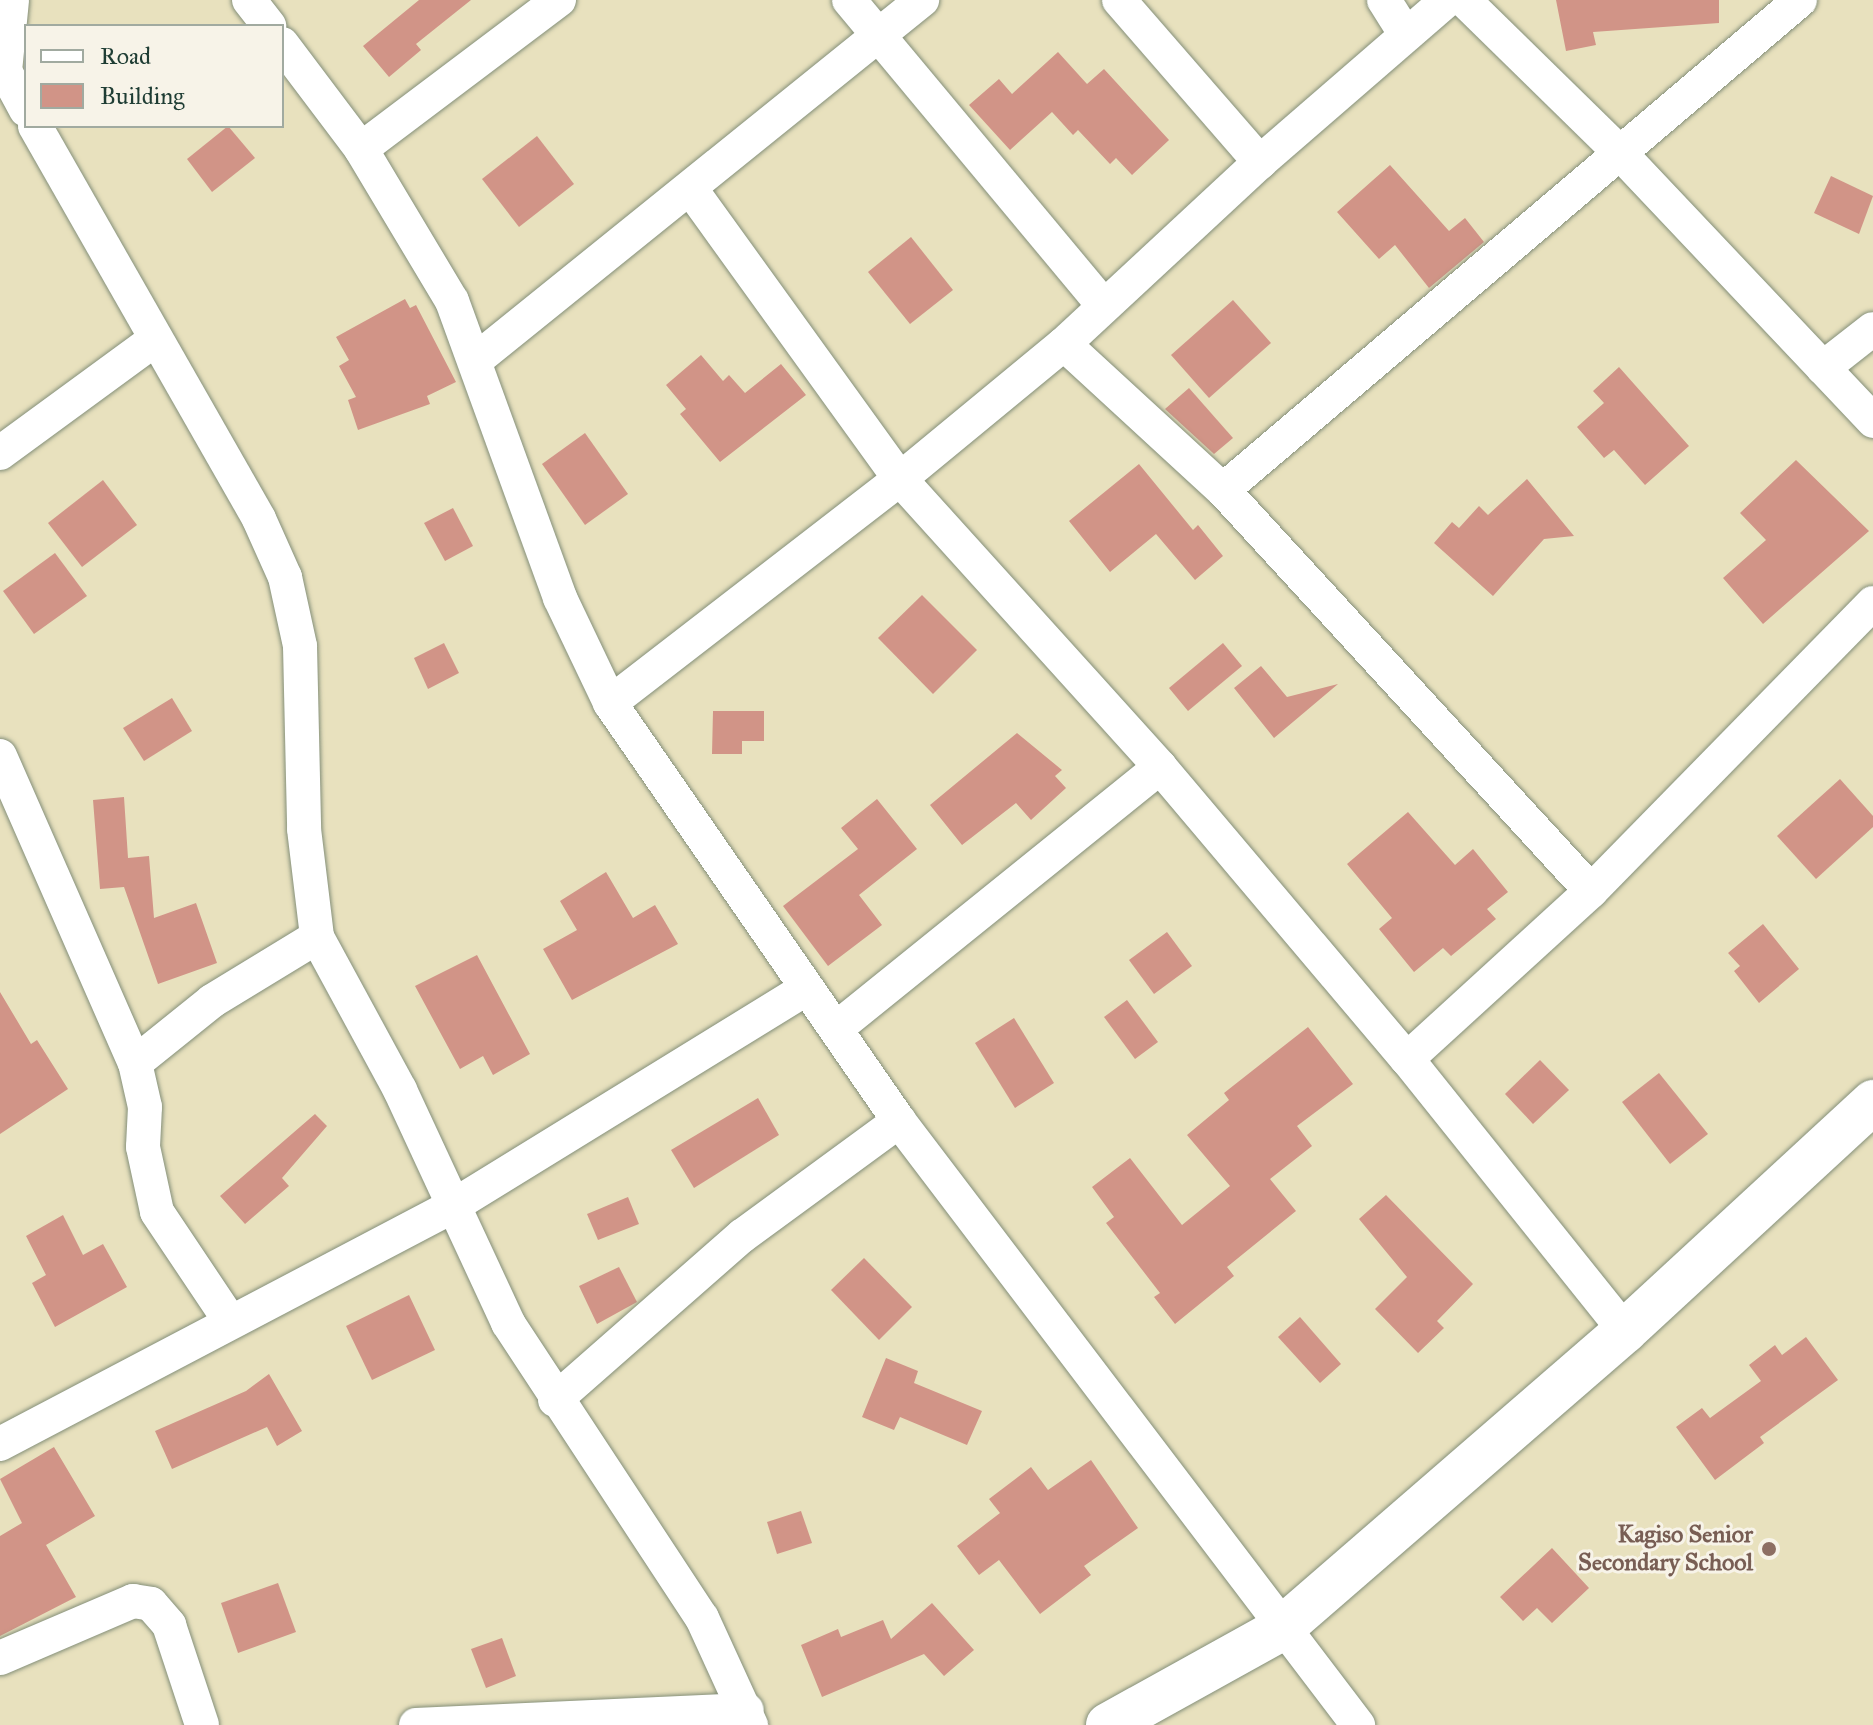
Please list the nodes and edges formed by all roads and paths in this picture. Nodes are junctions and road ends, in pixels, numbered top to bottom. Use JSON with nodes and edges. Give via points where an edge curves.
{"nodes":[{"id":1,"x":12,"y":0,"type":"edge"},
{"id":2,"x":249,"y":0,"type":"edge"},
{"id":3,"x":559,"y":0,"type":"edge"},
{"id":4,"x":849,"y":0,"type":"edge"},
{"id":5,"x":922,"y":0,"type":"edge"},
{"id":6,"x":1119,"y":0,"type":"edge"},
{"id":7,"x":1384,"y":0,"type":"edge"},
{"id":8,"x":1447,"y":0,"type":"edge"},
{"id":9,"x":1464,"y":0,"type":"edge"},
{"id":10,"x":1800,"y":0,"type":"edge"},
{"id":11,"x":267,"y":24,"type":"edge"},
{"id":12,"x":1406,"y":35,"type":"junction"},
{"id":13,"x":882,"y":37,"type":"junction"},
{"id":14,"x":284,"y":47,"type":"edge"},
{"id":15,"x":2,"y":75,"type":"edge"},
{"id":16,"x":24,"y":107,"type":"edge"},
{"id":17,"x":36,"y":128,"type":"edge"},
{"id":18,"x":361,"y":149,"type":"junction"},
{"id":19,"x":1620,"y":153,"type":"junction"},
{"id":20,"x":1260,"y":162,"type":"junction"},
{"id":21,"x":690,"y":188,"type":"junction"},
{"id":22,"x":1104,"y":306,"type":"junction"},
{"id":23,"x":1873,"y":329,"type":"edge"},
{"id":24,"x":153,"y":341,"type":"junction"},
{"id":25,"x":1064,"y":344,"type":"junction"},
{"id":26,"x":477,"y":359,"type":"junction"},
{"id":27,"x":1823,"y":368,"type":"junction"},
{"id":28,"x":1873,"y":421,"type":"edge"},
{"id":29,"x":0,"y":453,"type":"edge"},
{"id":30,"x":900,"y":479,"type":"junction"},
{"id":31,"x":1223,"y":490,"type":"junction"},
{"id":32,"x":1873,"y":603,"type":"edge"},
{"id":33,"x":610,"y":703,"type":"junction"},
{"id":34,"x":0,"y":756,"type":"edge"},
{"id":35,"x":1160,"y":767,"type":"junction"},
{"id":36,"x":1591,"y":891,"type":"junction"},
{"id":37,"x":317,"y":937,"type":"junction"},
{"id":38,"x":806,"y":989,"type":"junction"},
{"id":39,"x":838,"y":1027,"type":"junction"},
{"id":40,"x":1407,"y":1059,"type":"junction"},
{"id":41,"x":135,"y":1063,"type":"junction"},
{"id":42,"x":1873,"y":1102,"type":"edge"},
{"id":43,"x":899,"y":1121,"type":"junction"},
{"id":44,"x":453,"y":1206,"type":"junction"},
{"id":45,"x":230,"y":1321,"type":"junction"},
{"id":46,"x":1625,"y":1331,"type":"junction"},
{"id":47,"x":555,"y":1400,"type":"junction"},
{"id":48,"x":0,"y":1444,"type":"edge"},
{"id":49,"x":1281,"y":1629,"type":"junction"},
{"id":50,"x":0,"y":1658,"type":"edge"},
{"id":51,"x":749,"y":1718,"type":"edge"},
{"id":52,"x":202,"y":1725,"type":"edge"},
{"id":53,"x":416,"y":1725,"type":"edge"},
{"id":54,"x":1108,"y":1725,"type":"edge"},
{"id":55,"x":1358,"y":1725,"type":"edge"}],
"edges":[{"from":1,"to":15,"type":"street"},
{"from":2,"to":11,"type":"street"},
{"from":3,"to":18,"type":"street"},
{"from":4,"to":13,"type":"street"},
{"from":5,"to":13,"type":"street"},
{"from":6,"to":20,"type":"street"},
{"from":7,"to":12,"type":"street"},
{"from":8,"to":12,"type":"street"},
{"from":9,"to":19,"type":"street"},
{"from":10,"to":19,"type":"street"},
{"from":12,"to":20,"type":"street"},
{"from":13,"to":21,"type":"street"},
{"from":13,"to":22,"type":"street"},
{"from":14,"to":18,"type":"street"},
{"from":15,"to":16,"type":"street"},
{"from":17,"to":24,"type":"street"},
{"from":18,"to":26,"type":"street","via":[[452,301]]},
{"from":19,"to":27,"type":"street"},
{"from":19,"to":31,"type":"street"},
{"from":20,"to":22,"type":"street"},
{"from":21,"to":26,"type":"street"},
{"from":21,"to":30,"type":"street"},
{"from":22,"to":25,"type":"street"},
{"from":23,"to":27,"type":"street"},
{"from":24,"to":29,"type":"street"},
{"from":24,"to":37,"type":"street","via":[[259,519],[285,577],[300,646],[304,829]]},
{"from":25,"to":30,"type":"street"},
{"from":25,"to":31,"type":"street"},
{"from":26,"to":33,"type":"street","via":[[560,598]]},
{"from":27,"to":28,"type":"street"},
{"from":30,"to":33,"type":"street"},
{"from":30,"to":35,"type":"street"},
{"from":31,"to":36,"type":"street"},
{"from":32,"to":36,"type":"street"},
{"from":33,"to":38,"type":"street"},
{"from":34,"to":41,"type":"street"},
{"from":35,"to":39,"type":"street"},
{"from":35,"to":40,"type":"street"},
{"from":36,"to":40,"type":"street"},
{"from":37,"to":41,"type":"street","via":[[212,1001]]},
{"from":37,"to":44,"type":"street","via":[[400,1090]]},
{"from":38,"to":39,"type":"street"},
{"from":38,"to":44,"type":"street"},
{"from":39,"to":43,"type":"street"},
{"from":40,"to":46,"type":"street"},
{"from":41,"to":45,"type":"street","via":[[145,1107],[143,1147],[157,1212]]},
{"from":42,"to":46,"type":"street"},
{"from":43,"to":47,"type":"street","via":[[742,1236]]},
{"from":43,"to":49,"type":"street"},
{"from":44,"to":45,"type":"street"},
{"from":44,"to":47,"type":"street","via":[[508,1323]]},
{"from":45,"to":48,"type":"street"},
{"from":46,"to":49,"type":"street"},
{"from":47,"to":51,"type":"street","via":[[702,1618]]},
{"from":49,"to":54,"type":"street"},
{"from":49,"to":55,"type":"street"},
{"from":50,"to":52,"type":"street","via":[[133,1601],[151,1604],[169,1625]]},
{"from":51,"to":53,"type":"street"}]}
